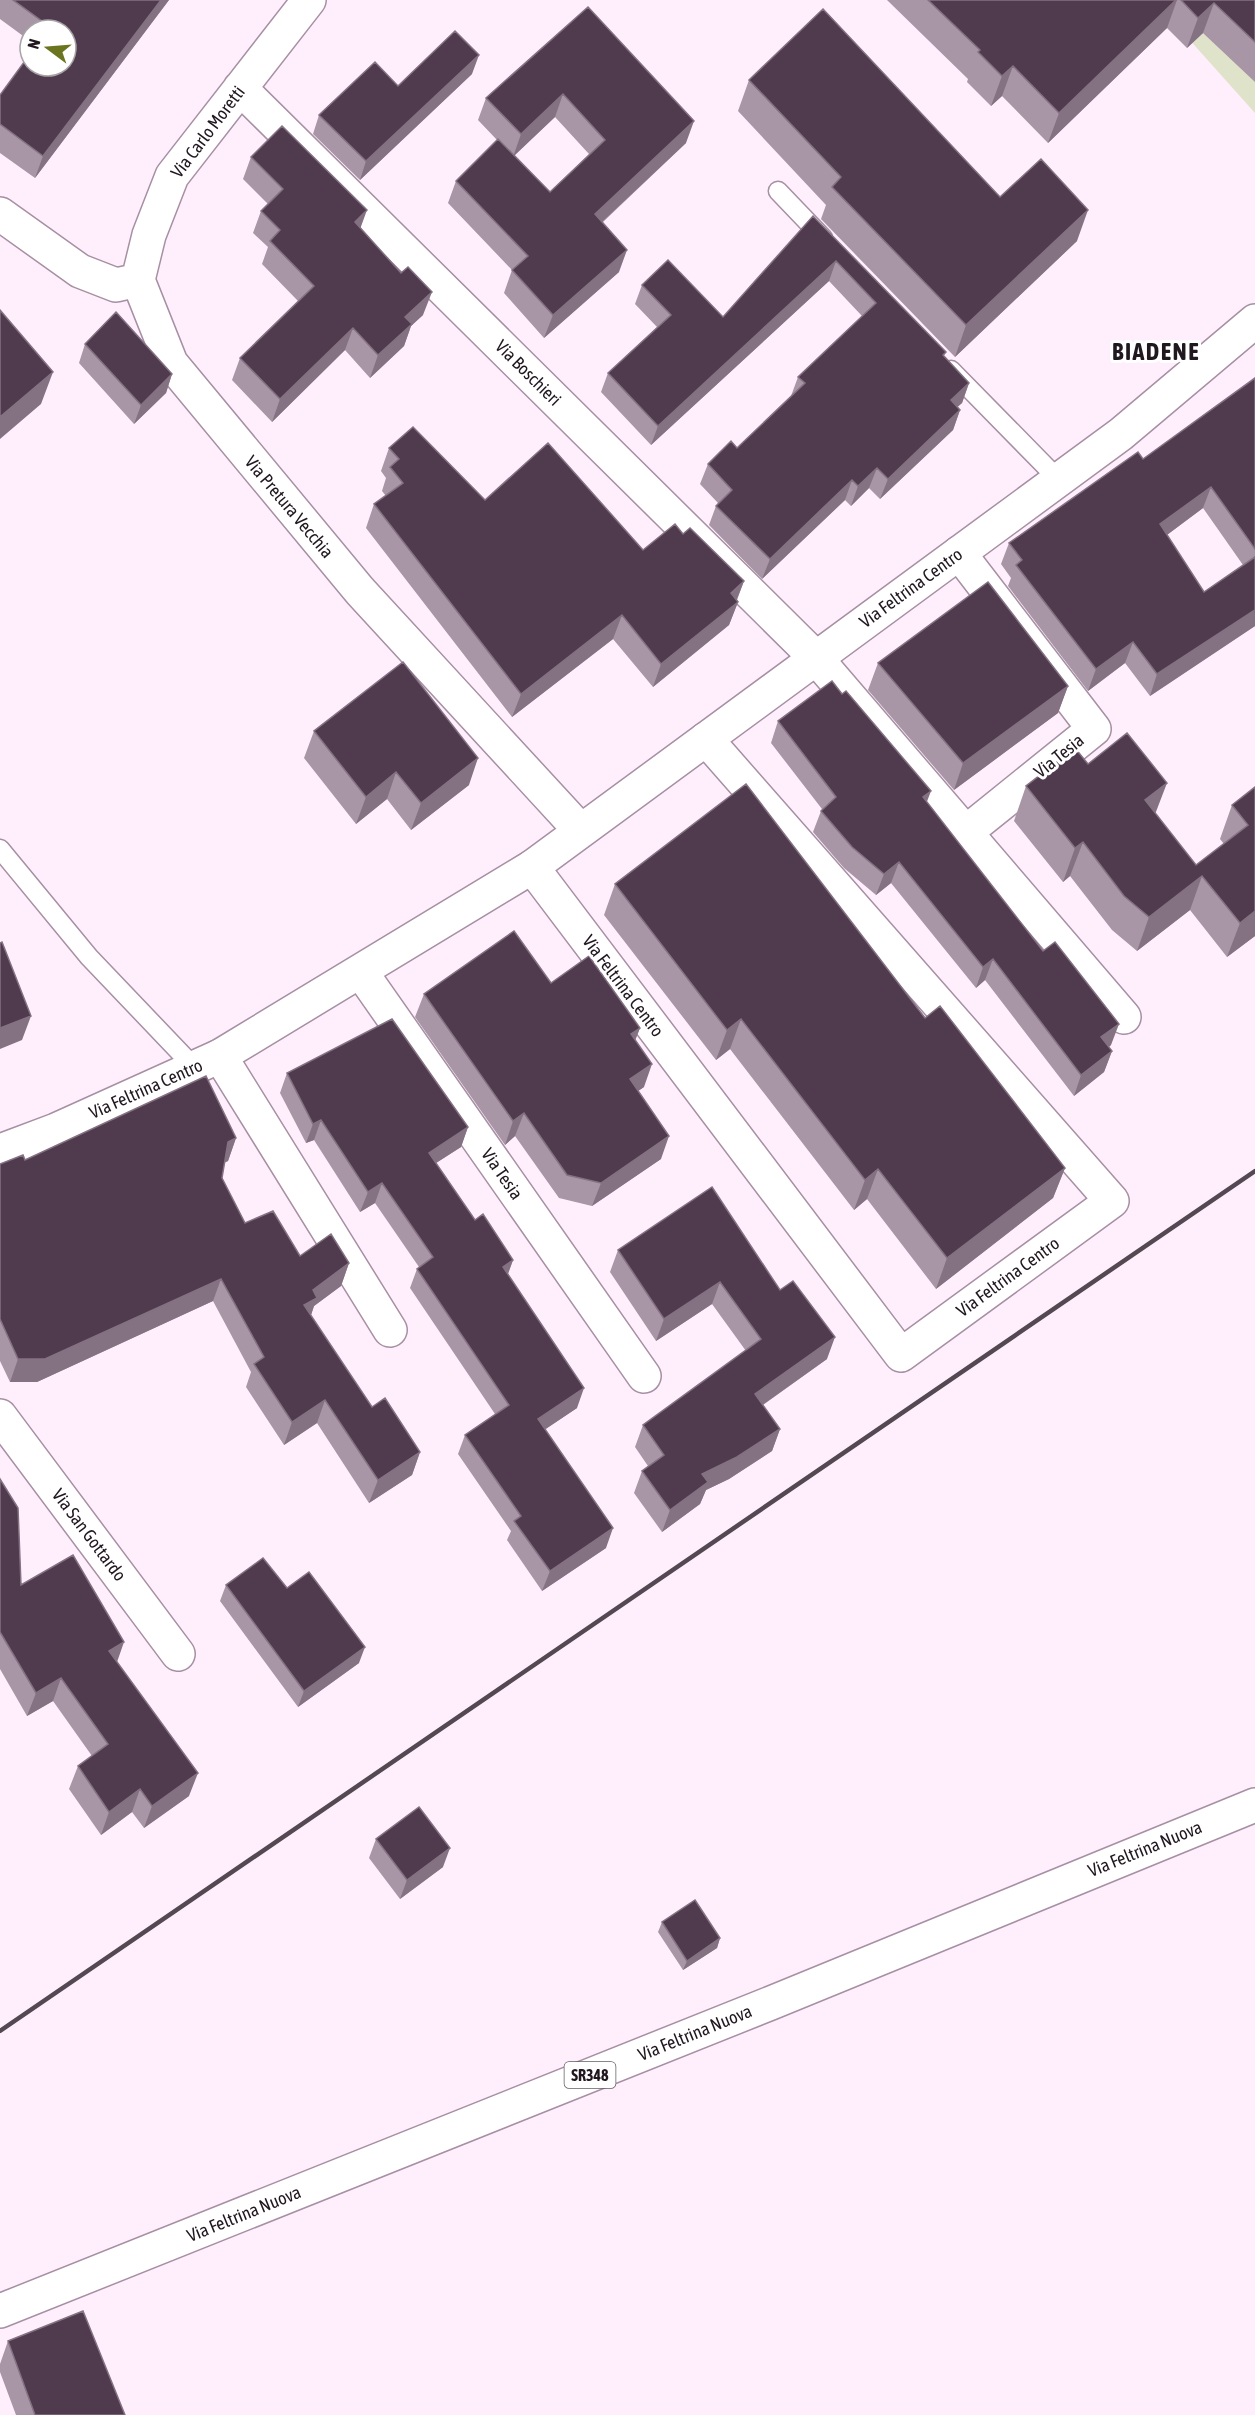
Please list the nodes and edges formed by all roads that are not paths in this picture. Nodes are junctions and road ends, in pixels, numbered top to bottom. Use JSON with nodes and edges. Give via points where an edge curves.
{"nodes":[{"id":1,"x":309,"y":0,"type":"edge"},
{"id":2,"x":240,"y":88,"type":"junction"},
{"id":3,"x":778,"y":191,"type":"dead end"},
{"id":4,"x":0,"y":214,"type":"edge"},
{"id":5,"x":836,"y":251,"type":"edge"},
{"id":6,"x":138,"y":280,"type":"junction"},
{"id":7,"x":1255,"y":321,"type":"edge"},
{"id":8,"x":943,"y":361,"type":"edge"},
{"id":9,"x":1059,"y":480,"type":"junction"},
{"id":10,"x":959,"y":553,"type":"junction"},
{"id":11,"x":816,"y":658,"type":"junction"},
{"id":12,"x":706,"y":739,"type":"junction"},
{"id":13,"x":580,"y":830,"type":"junction"},
{"id":14,"x":965,"y":833,"type":"junction"},
{"id":15,"x":0,"y":849,"type":"edge"},
{"id":16,"x":532,"y":867,"type":"junction"},
{"id":17,"x":361,"y":972,"type":"junction"},
{"id":18,"x":1124,"y":1017,"type":"dead end"},
{"id":19,"x":207,"y":1061,"type":"junction"},
{"id":20,"x":0,"y":1151,"type":"edge"},
{"id":21,"x":390,"y":1330,"type":"dead end"},
{"id":22,"x":644,"y":1376,"type":"dead end"},
{"id":23,"x":0,"y":1416,"type":"edge"},
{"id":24,"x":178,"y":1654,"type":"dead end"},
{"id":25,"x":1255,"y":1805,"type":"edge"},
{"id":26,"x":0,"y":2311,"type":"edge"}],
"edges":[{"from":1,"to":2,"type":"street","name":"Via Carlo Moretti"},
{"from":2,"to":6,"type":"street","name":"Via Carlo Moretti","via":[[172,176],[149,234]]},
{"from":2,"to":11,"type":"street","name":"Via Boschieri"},
{"from":3,"to":5,"type":"lane"},
{"from":4,"to":6,"type":"street","via":[[80,271],[116,285]]},
{"from":6,"to":13,"type":"street","name":"Via Pretura Vecchia","via":[[171,363],[360,591]]},
{"from":7,"to":9,"type":"street","name":"Via Feltrina Centro","via":[[1121,434]]},
{"from":8,"to":9,"type":"lane"},
{"from":9,"to":10,"type":"street","name":"Via Feltrina Centro"},
{"from":10,"to":11,"type":"street","name":"Via Feltrina Centro"},
{"from":10,"to":14,"type":"street","name":"Via Tesia","via":[[1094,729]]},
{"from":11,"to":12,"type":"street","name":"Via Feltrina Centro"},
{"from":11,"to":14,"type":"street"},
{"from":12,"to":13,"type":"street","name":"Via Feltrina Centro"},
{"from":12,"to":16,"type":"street","name":"Via Feltrina Centro","via":[[1112,1201],[902,1355]]},
{"from":13,"to":16,"type":"street","name":"Via Feltrina Centro"},
{"from":14,"to":18,"type":"street"},
{"from":15,"to":19,"type":"lane","via":[[89,957]]},
{"from":16,"to":17,"type":"street","name":"Via Feltrina Centro"},
{"from":17,"to":19,"type":"street","name":"Via Feltrina Centro"},
{"from":17,"to":22,"type":"street","name":"Via Tesia"},
{"from":19,"to":20,"type":"street","name":"Via Feltrina Centro","via":[[56,1130]]},
{"from":19,"to":21,"type":"street"},
{"from":23,"to":24,"type":"street","name":"Via San Gottardo"},
{"from":25,"to":26,"type":"street","name":"Via Feltrina Nuova","number":"SR348"}]}
